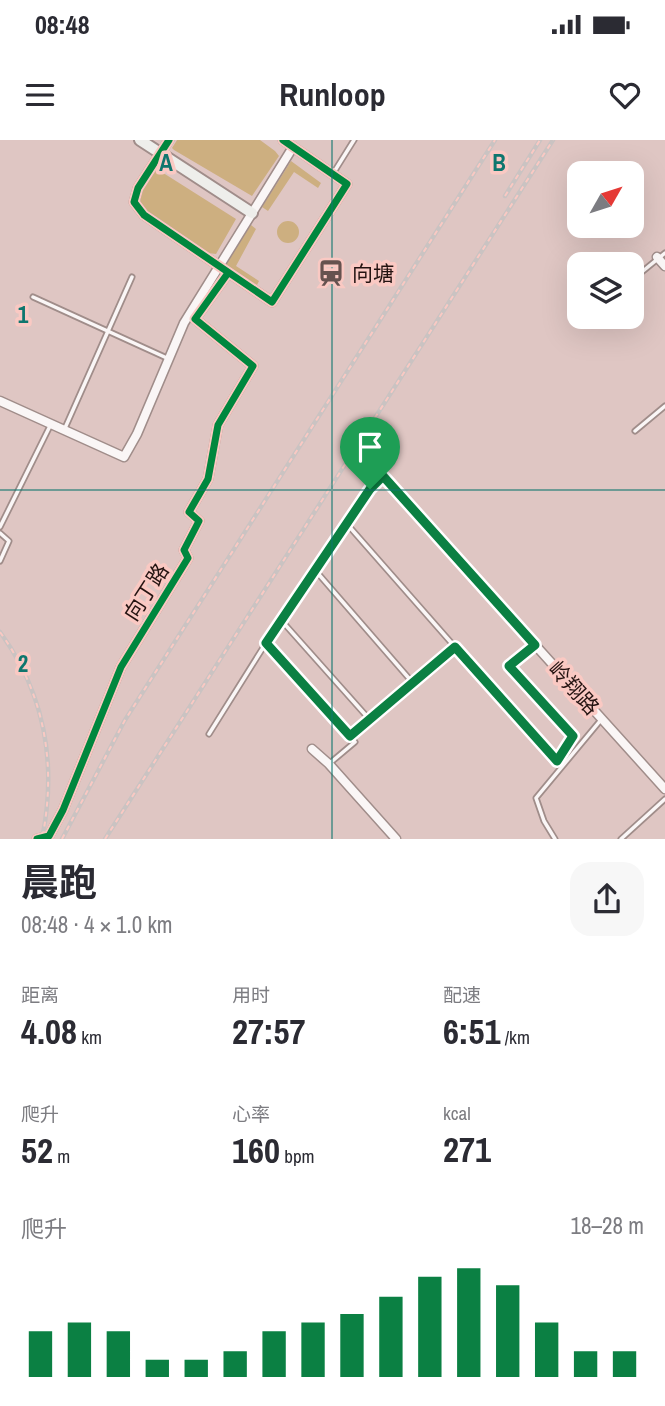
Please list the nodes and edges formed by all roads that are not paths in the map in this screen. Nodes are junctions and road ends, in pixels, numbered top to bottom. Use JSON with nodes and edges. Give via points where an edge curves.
{"nodes":[{"id":1,"x":140,"y":140,"type":"edge"},
{"id":2,"x":169,"y":140,"type":"edge"},
{"id":3,"x":283,"y":140,"type":"edge"},
{"id":4,"x":354,"y":140,"type":"edge"},
{"id":5,"x":293,"y":147,"type":"junction"},
{"id":6,"x":161,"y":153,"type":"junction"},
{"id":7,"x":332,"y":174,"type":"junction"},
{"id":8,"x":252,"y":213,"type":"junction"},
{"id":9,"x":660,"y":256,"type":"edge"},
{"id":10,"x":218,"y":267,"type":"junction"},
{"id":11,"x":665,"y":267,"type":"edge"},
{"id":12,"x":644,"y":270,"type":"edge"},
{"id":13,"x":228,"y":273,"type":"junction"},
{"id":14,"x":132,"y":277,"type":"dead end"},
{"id":15,"x":33,"y":297,"type":"dead end"},
{"id":16,"x":108,"y":331,"type":"junction"},
{"id":17,"x":169,"y":359,"type":"junction"},
{"id":18,"x":0,"y":401,"type":"edge"},
{"id":19,"x":665,"y":406,"type":"edge"},
{"id":20,"x":51,"y":424,"type":"junction"},
{"id":21,"x":64,"y":430,"type":"junction"},
{"id":22,"x":635,"y":431,"type":"dead end"},
{"id":23,"x":375,"y":459,"type":"dead end"},
{"id":24,"x":383,"y":476,"type":"junction"},
{"id":25,"x":346,"y":524,"type":"junction"},
{"id":26,"x":0,"y":527,"type":"edge"},
{"id":27,"x":0,"y":533,"type":"edge"},
{"id":28,"x":0,"y":561,"type":"edge"},
{"id":29,"x":315,"y":570,"type":"junction"},
{"id":30,"x":281,"y":620,"type":"junction"},
{"id":31,"x":266,"y":643,"type":"junction"},
{"id":32,"x":535,"y":645,"type":"junction"},
{"id":33,"x":455,"y":647,"type":"junction"},
{"id":34,"x":413,"y":683,"type":"junction"},
{"id":35,"x":601,"y":719,"type":"junction"},
{"id":36,"x":370,"y":720,"type":"junction"},
{"id":37,"x":209,"y":734,"type":"dead end"},
{"id":38,"x":350,"y":736,"type":"junction"},
{"id":39,"x":312,"y":750,"type":"dead end"},
{"id":40,"x":329,"y":764,"type":"junction"},
{"id":41,"x":665,"y":789,"type":"edge"},
{"id":42,"x":665,"y":799,"type":"edge"},
{"id":43,"x":37,"y":839,"type":"edge"},
{"id":44,"x":396,"y":839,"type":"edge"},
{"id":45,"x":555,"y":839,"type":"edge"},
{"id":46,"x":621,"y":839,"type":"edge"}],
"edges":[{"from":1,"to":6,"type":"street"},
{"from":2,"to":6,"type":"street"},
{"from":3,"to":5,"type":"street"},
{"from":4,"to":7,"type":"lane"},
{"from":5,"to":7,"type":"street"},
{"from":5,"to":8,"type":"street"},
{"from":6,"to":8,"type":"street"},
{"from":6,"to":10,"type":"street","via":[[134,202],[144,215]]},
{"from":7,"to":13,"type":"street","via":[[347,184],[272,302]]},
{"from":8,"to":10,"type":"street"},
{"from":9,"to":11,"type":"street"},
{"from":9,"to":12,"type":"lane"},
{"from":10,"to":13,"type":"street"},
{"from":10,"to":17,"type":"street","via":[[184,323]]},
{"from":13,"to":43,"type":"street","name":"向丁路","via":[[195,319],[253,366],[218,425],[208,479],[189,512],[199,521],[184,550],[188,558],[121,667],[49,836]]},
{"from":14,"to":16,"type":"lane"},
{"from":15,"to":16,"type":"lane"},
{"from":16,"to":17,"type":"lane"},
{"from":16,"to":21,"type":"lane"},
{"from":17,"to":21,"type":"street","via":[[124,457]]},
{"from":18,"to":20,"type":"street"},
{"from":19,"to":22,"type":"lane"},
{"from":20,"to":21,"type":"street"},
{"from":20,"to":26,"type":"lane"},
{"from":23,"to":24,"type":"street","name":"岭翔路"},
{"from":24,"to":25,"type":"lane"},
{"from":24,"to":32,"type":"street","name":"岭翔路"},
{"from":25,"to":29,"type":"lane"},
{"from":25,"to":33,"type":"lane"},
{"from":27,"to":28,"type":"lane","via":[[9,541]]},
{"from":29,"to":30,"type":"lane"},
{"from":29,"to":34,"type":"lane"},
{"from":30,"to":31,"type":"lane"},
{"from":30,"to":36,"type":"lane"},
{"from":31,"to":37,"type":"lane"},
{"from":31,"to":38,"type":"lane"},
{"from":32,"to":33,"type":"lane","via":[[509,666],[573,736],[557,761]]},
{"from":32,"to":35,"type":"street","name":"岭翔路"},
{"from":33,"to":34,"type":"lane"},
{"from":34,"to":36,"type":"lane"},
{"from":35,"to":41,"type":"street","name":"岭翔路"},
{"from":35,"to":45,"type":"lane","via":[[536,798]]},
{"from":36,"to":38,"type":"lane"},
{"from":38,"to":40,"type":"lane","via":[[355,742]]},
{"from":39,"to":40,"type":"street"},
{"from":40,"to":44,"type":"street"},
{"from":42,"to":46,"type":"lane"}]}
